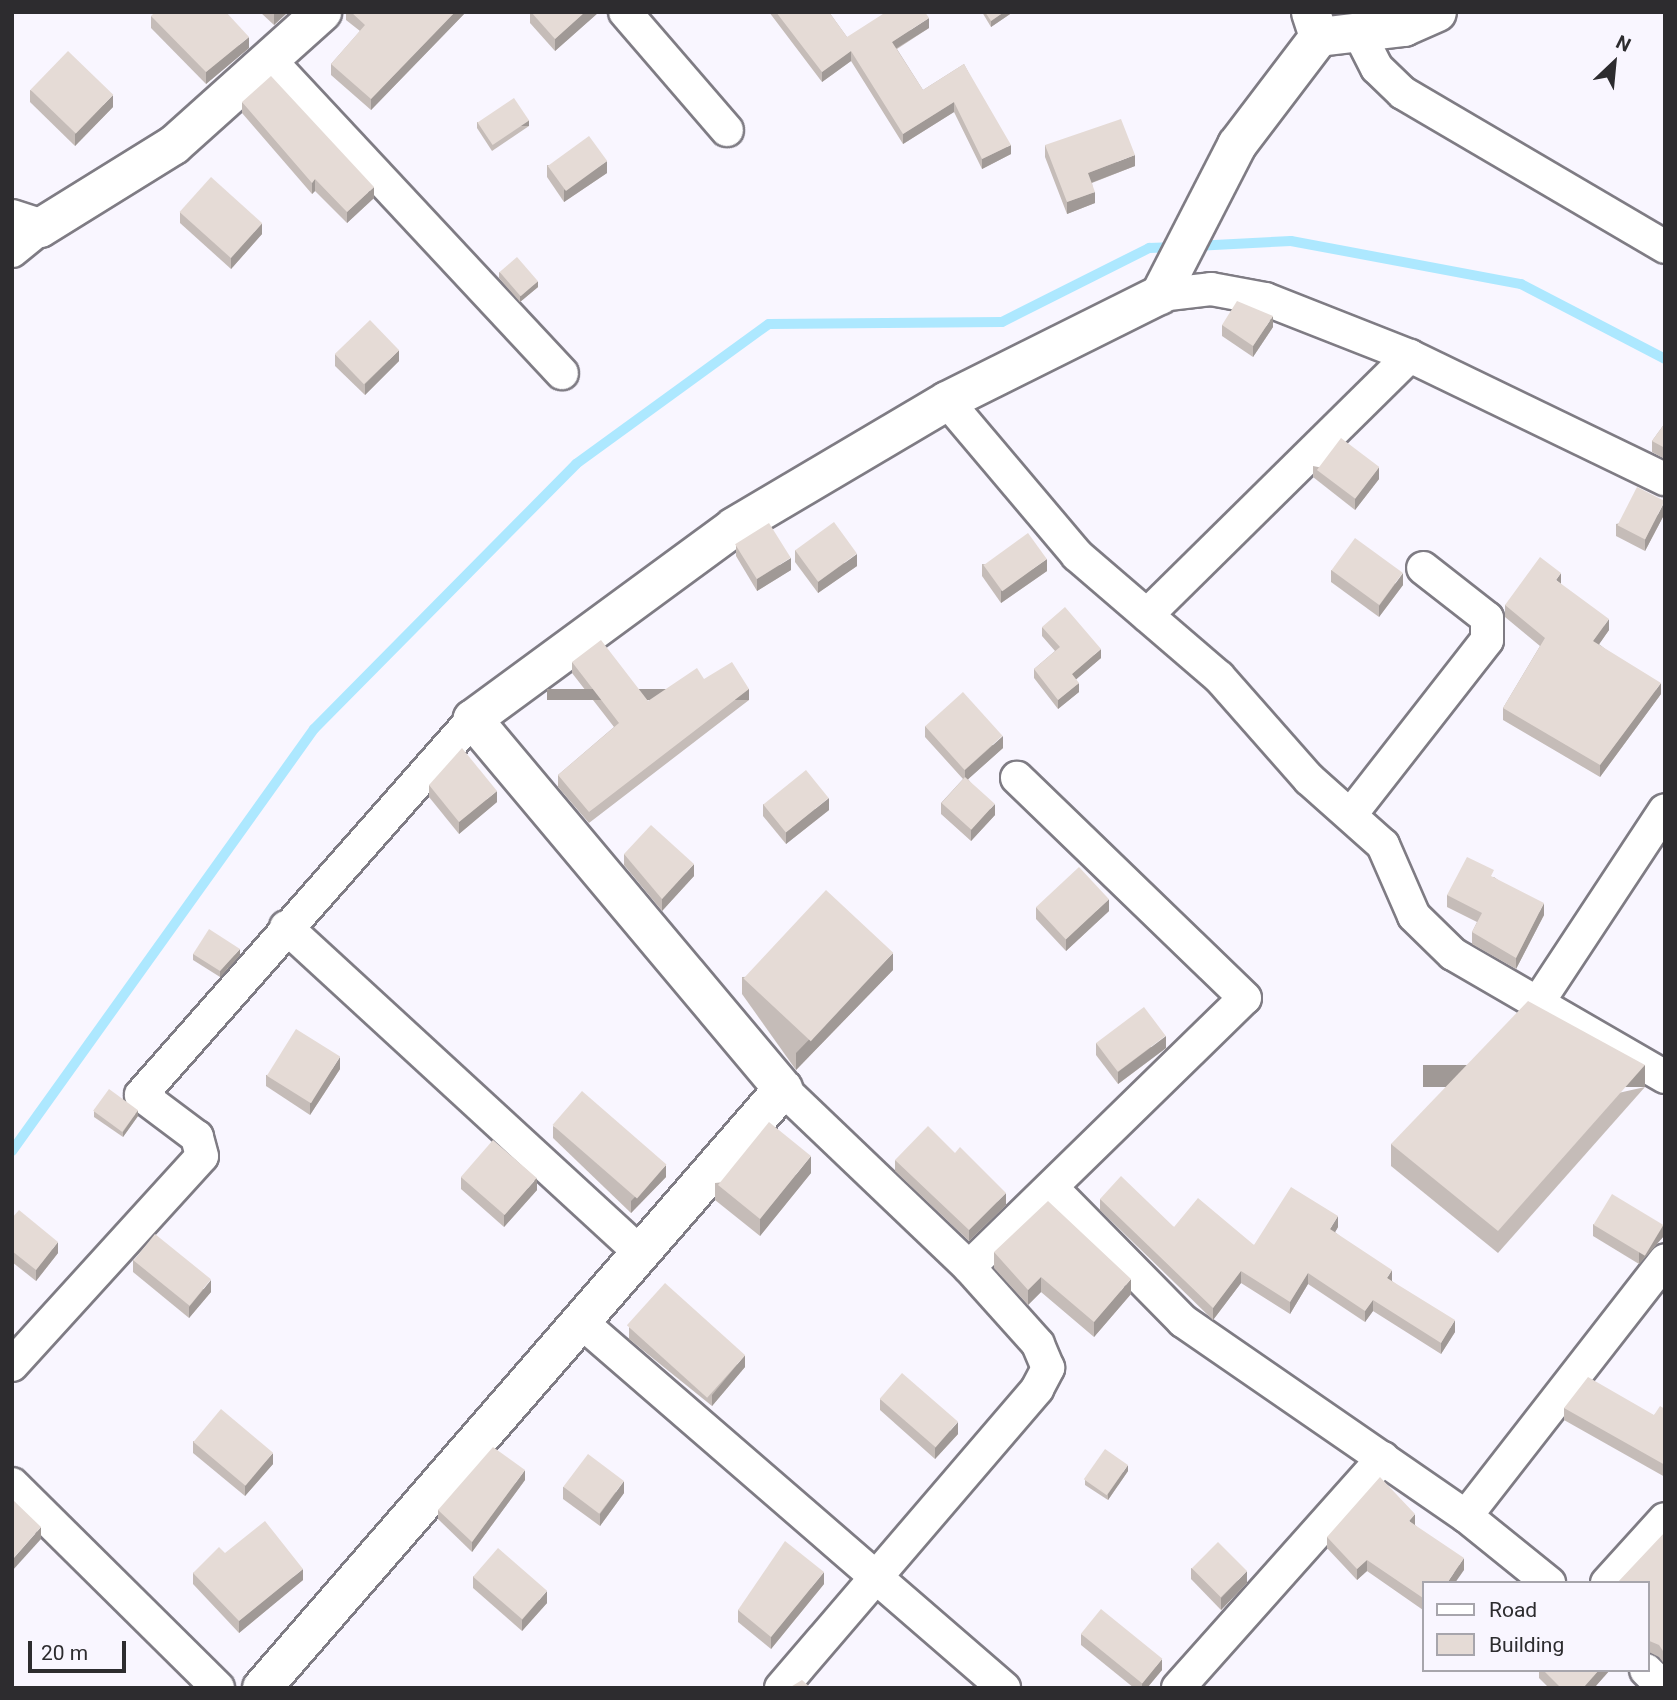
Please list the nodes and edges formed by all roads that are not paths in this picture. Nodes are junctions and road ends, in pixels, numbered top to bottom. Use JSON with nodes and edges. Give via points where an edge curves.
{"nodes":[{"id":1,"x":322,"y":12,"type":"edge"},
{"id":2,"x":625,"y":12,"type":"edge"},
{"id":3,"x":1437,"y":12,"type":"edge"},
{"id":4,"x":1315,"y":24,"type":"edge"},
{"id":5,"x":1359,"y":33,"type":"junction"},
{"id":6,"x":268,"y":58,"type":"junction"},
{"id":7,"x":727,"y":130,"type":"dead end"},
{"id":8,"x":21,"y":233,"type":"edge"},
{"id":9,"x":1665,"y":247,"type":"edge"},
{"id":10,"x":1160,"y":295,"type":"junction"},
{"id":11,"x":1410,"y":356,"type":"junction"},
{"id":12,"x":562,"y":373,"type":"dead end"},
{"id":13,"x":947,"y":401,"type":"junction"},
{"id":14,"x":1665,"y":479,"type":"edge"},
{"id":15,"x":1423,"y":568,"type":"dead end"},
{"id":16,"x":1147,"y":615,"type":"junction"},
{"id":17,"x":473,"y":719,"type":"junction"},
{"id":18,"x":1017,"y":778,"type":"dead end"},
{"id":19,"x":1665,"y":810,"type":"edge"},
{"id":20,"x":1352,"y":813,"type":"junction"},
{"id":21,"x":286,"y":927,"type":"junction"},
{"id":22,"x":1537,"y":1004,"type":"junction"},
{"id":23,"x":1665,"y":1077,"type":"edge"},
{"id":24,"x":783,"y":1089,"type":"junction"},
{"id":25,"x":1052,"y":1188,"type":"junction"},
{"id":26,"x":639,"y":1252,"type":"junction"},
{"id":27,"x":1665,"y":1260,"type":"edge"},
{"id":28,"x":969,"y":1267,"type":"junction"},
{"id":29,"x":580,"y":1321,"type":"junction"},
{"id":30,"x":12,"y":1365,"type":"edge"},
{"id":31,"x":1383,"y":1458,"type":"junction"},
{"id":32,"x":12,"y":1484,"type":"edge"},
{"id":33,"x":1466,"y":1516,"type":"junction"},
{"id":34,"x":1665,"y":1518,"type":"edge"},
{"id":35,"x":877,"y":1578,"type":"junction"},
{"id":36,"x":1547,"y":1581,"type":"edge"},
{"id":37,"x":1609,"y":1581,"type":"edge"},
{"id":38,"x":1648,"y":1672,"type":"edge"},
{"id":39,"x":218,"y":1688,"type":"edge"},
{"id":40,"x":262,"y":1688,"type":"edge"},
{"id":41,"x":781,"y":1688,"type":"edge"},
{"id":42,"x":1004,"y":1688,"type":"edge"},
{"id":43,"x":1178,"y":1688,"type":"edge"},
{"id":44,"x":1664,"y":1688,"type":"edge"}],
"edges":[{"from":1,"to":6,"type":"street"},
{"from":2,"to":7,"type":"street"},
{"from":3,"to":5,"type":"street","via":[[1404,27]]},
{"from":4,"to":5,"type":"street"},
{"from":4,"to":10,"type":"street","via":[[1237,145]]},
{"from":5,"to":9,"type":"street","via":[[1377,68],[1404,93]]},
{"from":6,"to":8,"type":"street","via":[[174,145]]},
{"from":6,"to":12,"type":"street"},
{"from":10,"to":11,"type":"street","via":[[1212,289],[1265,299]]},
{"from":10,"to":13,"type":"street"},
{"from":11,"to":14,"type":"street"},
{"from":11,"to":16,"type":"street"},
{"from":13,"to":16,"type":"street","via":[[1077,555]]},
{"from":13,"to":17,"type":"street","via":[[734,527]]},
{"from":15,"to":20,"type":"street","via":[[1487,618],[1488,640]]},
{"from":16,"to":20,"type":"street","via":[[1220,677],[1309,779]]},
{"from":17,"to":21,"type":"street"},
{"from":17,"to":24,"type":"street"},
{"from":18,"to":25,"type":"street","via":[[1177,926],[1245,998]]},
{"from":19,"to":22,"type":"street"},
{"from":20,"to":22,"type":"street","via":[[1382,845],[1414,916],[1453,954]]},
{"from":21,"to":26,"type":"street"},
{"from":21,"to":30,"type":"street","via":[[141,1095],[197,1137],[202,1156]]},
{"from":22,"to":23,"type":"street"},
{"from":24,"to":26,"type":"street"},
{"from":24,"to":28,"type":"street"},
{"from":25,"to":28,"type":"street"},
{"from":25,"to":31,"type":"street","via":[[1183,1321]]},
{"from":26,"to":29,"type":"street"},
{"from":27,"to":33,"type":"street"},
{"from":28,"to":35,"type":"street","via":[[1038,1344],[1048,1368]]},
{"from":29,"to":35,"type":"street"},
{"from":29,"to":40,"type":"street"},
{"from":31,"to":33,"type":"street"},
{"from":31,"to":43,"type":"street"},
{"from":32,"to":39,"type":"street"},
{"from":33,"to":36,"type":"street"},
{"from":34,"to":37,"type":"street"},
{"from":35,"to":41,"type":"street"},
{"from":35,"to":42,"type":"street"},
{"from":38,"to":44,"type":"street"}]}
